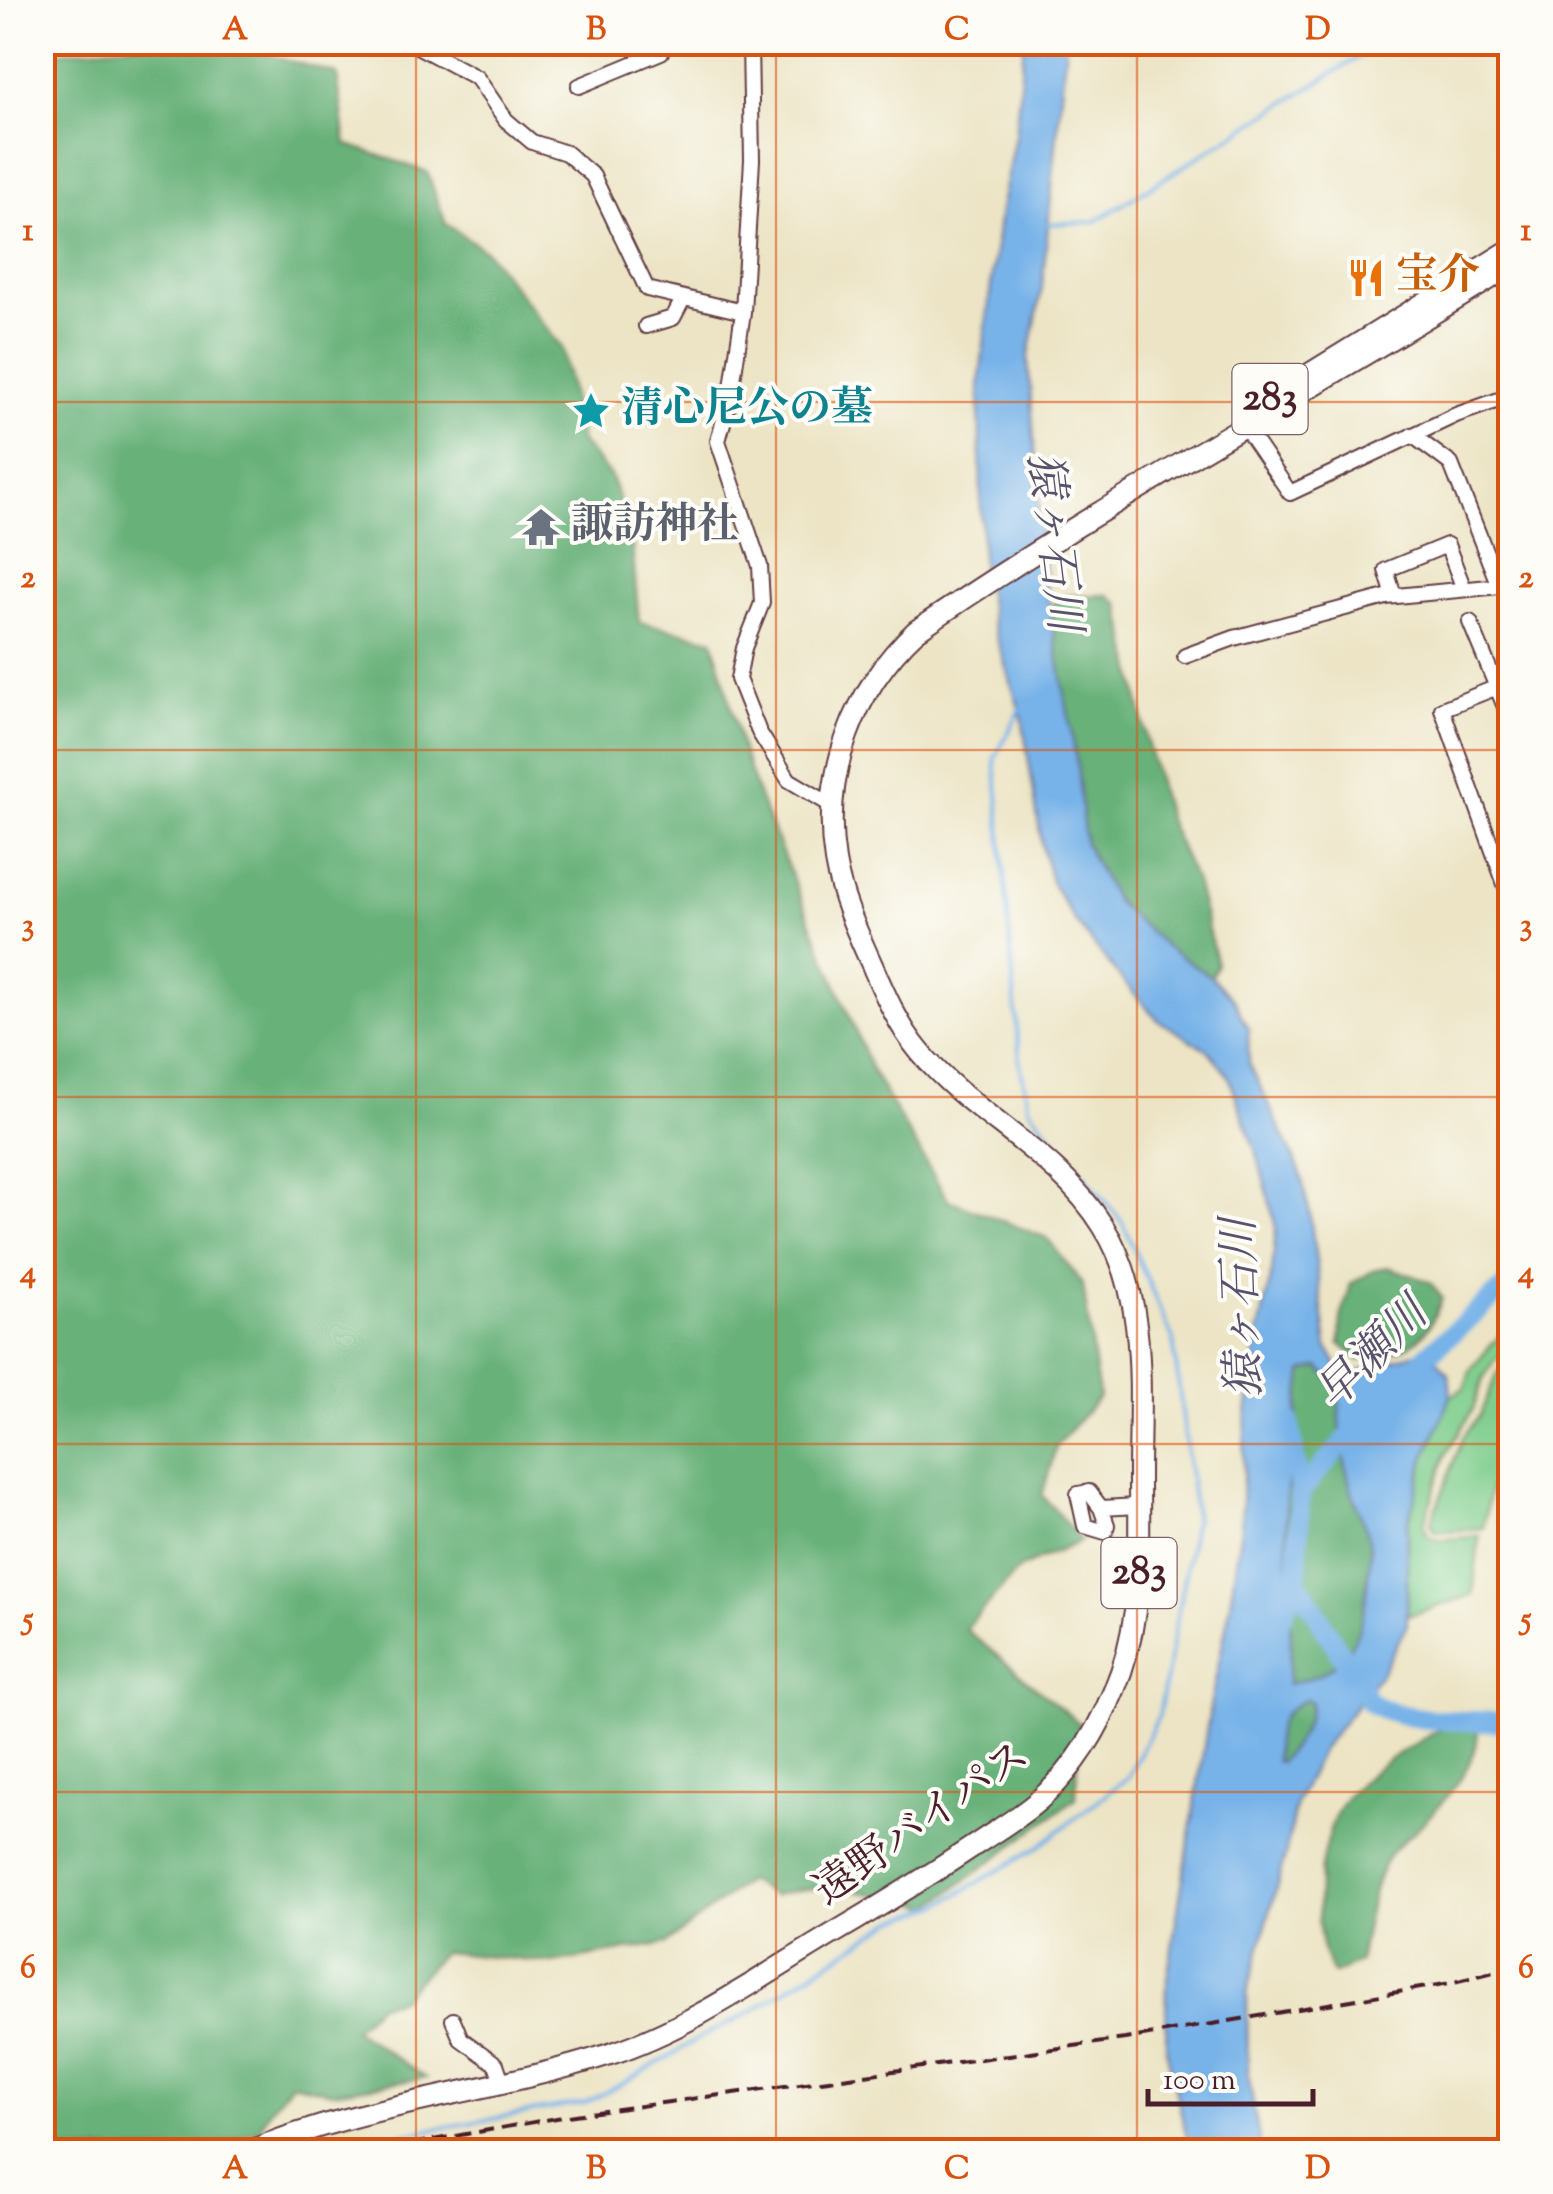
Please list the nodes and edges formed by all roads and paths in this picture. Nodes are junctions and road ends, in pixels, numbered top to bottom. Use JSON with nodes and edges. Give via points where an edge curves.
{"nodes":[{"id":1,"x":410,"y":42,"type":"edge"},
{"id":2,"x":661,"y":42,"type":"edge"},
{"id":3,"x":750,"y":42,"type":"edge"},
{"id":4,"x":580,"y":86,"type":"dead end"},
{"id":5,"x":1510,"y":250,"type":"edge"},
{"id":6,"x":1510,"y":266,"type":"edge"},
{"id":7,"x":683,"y":300,"type":"junction"},
{"id":8,"x":743,"y":312,"type":"junction"},
{"id":9,"x":646,"y":326,"type":"dead end"},
{"id":10,"x":1510,"y":396,"type":"edge"},
{"id":11,"x":1244,"y":426,"type":"junction"},
{"id":12,"x":1412,"y":435,"type":"junction"},
{"id":13,"x":1160,"y":474,"type":"junction"},
{"id":14,"x":1505,"y":585,"type":"edge"},
{"id":15,"x":1464,"y":588,"type":"junction"},
{"id":16,"x":1394,"y":596,"type":"junction"},
{"id":17,"x":1470,"y":622,"type":"dead end"},
{"id":18,"x":1185,"y":656,"type":"dead end"},
{"id":19,"x":1504,"y":684,"type":"edge"},
{"id":20,"x":1510,"y":719,"type":"edge"},
{"id":21,"x":832,"y":805,"type":"junction"},
{"id":22,"x":1506,"y":873,"type":"edge"},
{"id":23,"x":1510,"y":898,"type":"edge"},
{"id":24,"x":1139,"y":1506,"type":"junction"},
{"id":25,"x":1101,"y":1508,"type":"dead end"},
{"id":26,"x":453,"y":2020,"type":"dead end"},
{"id":27,"x":502,"y":2080,"type":"junction"},
{"id":28,"x":247,"y":2152,"type":"edge"}],
"edges":[{"from":1,"to":7,"type":"street","via":[[477,78],[506,120],[532,142],[566,153],[593,176],[647,289]]},
{"from":2,"to":4,"type":"street","via":[[660,52]]},
{"from":3,"to":8,"type":"street","via":[[752,160]]},
{"from":5,"to":13,"type":"highway","name":"遠野バイパス","number":"283"},
{"from":6,"to":11,"type":"highway","name":"遠野バイパス","number":"283"},
{"from":7,"to":8,"type":"street"},
{"from":7,"to":9,"type":"street","via":[[673,318]]},
{"from":8,"to":21,"type":"street","via":[[718,442],[760,566],[762,603],[738,679],[758,732],[789,780]]},
{"from":10,"to":12,"type":"street"},
{"from":11,"to":12,"type":"street","via":[[1290,493]]},
{"from":11,"to":13,"type":"highway","name":"遠野バイパス","number":"283"},
{"from":12,"to":14,"type":"street","via":[[1451,464]]},
{"from":13,"to":21,"type":"highway","name":"遠野バイパス","number":"283","via":[[964,598],[888,658],[854,713]]},
{"from":14,"to":15,"type":"street"},
{"from":15,"to":16,"type":"street"},
{"from":15,"to":16,"type":"street","via":[[1447,545],[1386,570]]},
{"from":16,"to":18,"type":"street"},
{"from":17,"to":19,"type":"street"},
{"from":19,"to":20,"type":"street"},
{"from":19,"to":22,"type":"street","via":[[1442,709]]},
{"from":21,"to":24,"type":"highway","name":"遠野バイパス","number":"283","via":[[835,862],[854,926],[918,1050],[1077,1186],[1121,1262],[1139,1369]]},
{"from":22,"to":23,"type":"street"},
{"from":24,"to":25,"type":"street"},
{"from":24,"to":27,"type":"highway","name":"遠野バイパス","number":"283","via":[[1138,1598],[1122,1670],[1089,1744],[1039,1801],[930,1876],[690,2018],[613,2053]]},
{"from":26,"to":27,"type":"street","via":[[461,2039],[496,2064]]},
{"from":27,"to":28,"type":"highway","name":"遠野バイパス","number":"283","via":[[331,2121]]}]}
